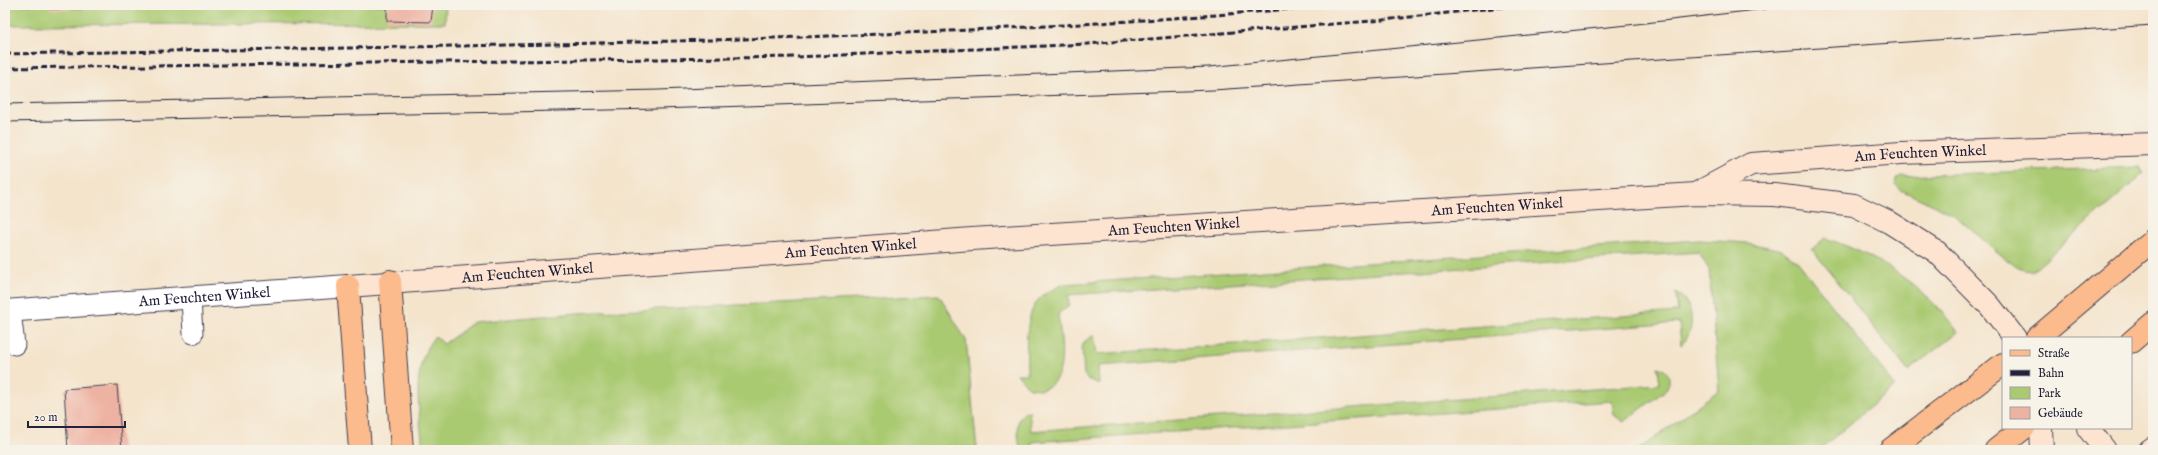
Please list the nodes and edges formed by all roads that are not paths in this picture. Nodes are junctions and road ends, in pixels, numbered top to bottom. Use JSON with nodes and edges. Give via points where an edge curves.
{"nodes":[{"id":1,"x":2153,"y":144,"type":"edge"},
{"id":2,"x":1696,"y":194,"type":"junction"},
{"id":3,"x":2153,"y":240,"type":"edge"},
{"id":4,"x":390,"y":281,"type":"junction"},
{"id":5,"x":348,"y":286,"type":"junction"},
{"id":6,"x":191,"y":299,"type":"junction"},
{"id":7,"x":8,"y":311,"type":"edge"},
{"id":8,"x":2153,"y":323,"type":"edge"},
{"id":9,"x":192,"y":334,"type":"dead end"},
{"id":10,"x":2014,"y":337,"type":"edge"},
{"id":11,"x":2037,"y":337,"type":"edge"},
{"id":12,"x":2132,"y":341,"type":"edge"},
{"id":13,"x":15,"y":345,"type":"dead end"},
{"id":14,"x":2002,"y":365,"type":"edge"},
{"id":15,"x":2023,"y":429,"type":"edge"},
{"id":16,"x":2041,"y":429,"type":"edge"},
{"id":17,"x":2089,"y":429,"type":"edge"},
{"id":18,"x":2153,"y":448,"type":"edge"},
{"id":19,"x":360,"y":450,"type":"edge"},
{"id":20,"x":402,"y":450,"type":"edge"},
{"id":21,"x":1890,"y":450,"type":"edge"},
{"id":22,"x":1996,"y":450,"type":"edge"},
{"id":23,"x":2042,"y":450,"type":"edge"},
{"id":24,"x":2105,"y":450,"type":"edge"},
{"id":25,"x":2150,"y":450,"type":"edge"}],
"edges":[{"from":1,"to":2,"type":"main road","name":"Am Feuchten Winkel","via":[[1901,153],[1751,164]]},
{"from":2,"to":4,"type":"main road","name":"Am Feuchten Winkel","via":[[972,239]]},
{"from":2,"to":10,"type":"main road","name":"Am Feuchten Winkel","via":[[1775,195],[1854,205],[1889,222],[1937,252],[1990,306]]},
{"from":3,"to":11,"type":"main road"},
{"from":4,"to":5,"type":"main road","name":"Am Feuchten Winkel"},
{"from":4,"to":20,"type":"main road"},
{"from":5,"to":6,"type":"street","name":"Am Feuchten Winkel"},
{"from":5,"to":19,"type":"main road"},
{"from":6,"to":7,"type":"street","name":"Am Feuchten Winkel"},
{"from":6,"to":9,"type":"lane"},
{"from":7,"to":13,"type":"lane"},
{"from":8,"to":12,"type":"main road"},
{"from":14,"to":21,"type":"main road"},
{"from":15,"to":22,"type":"main road"},
{"from":16,"to":23,"type":"main road"},
{"from":17,"to":24,"type":"main road"},
{"from":18,"to":25,"type":"main road"}]}
